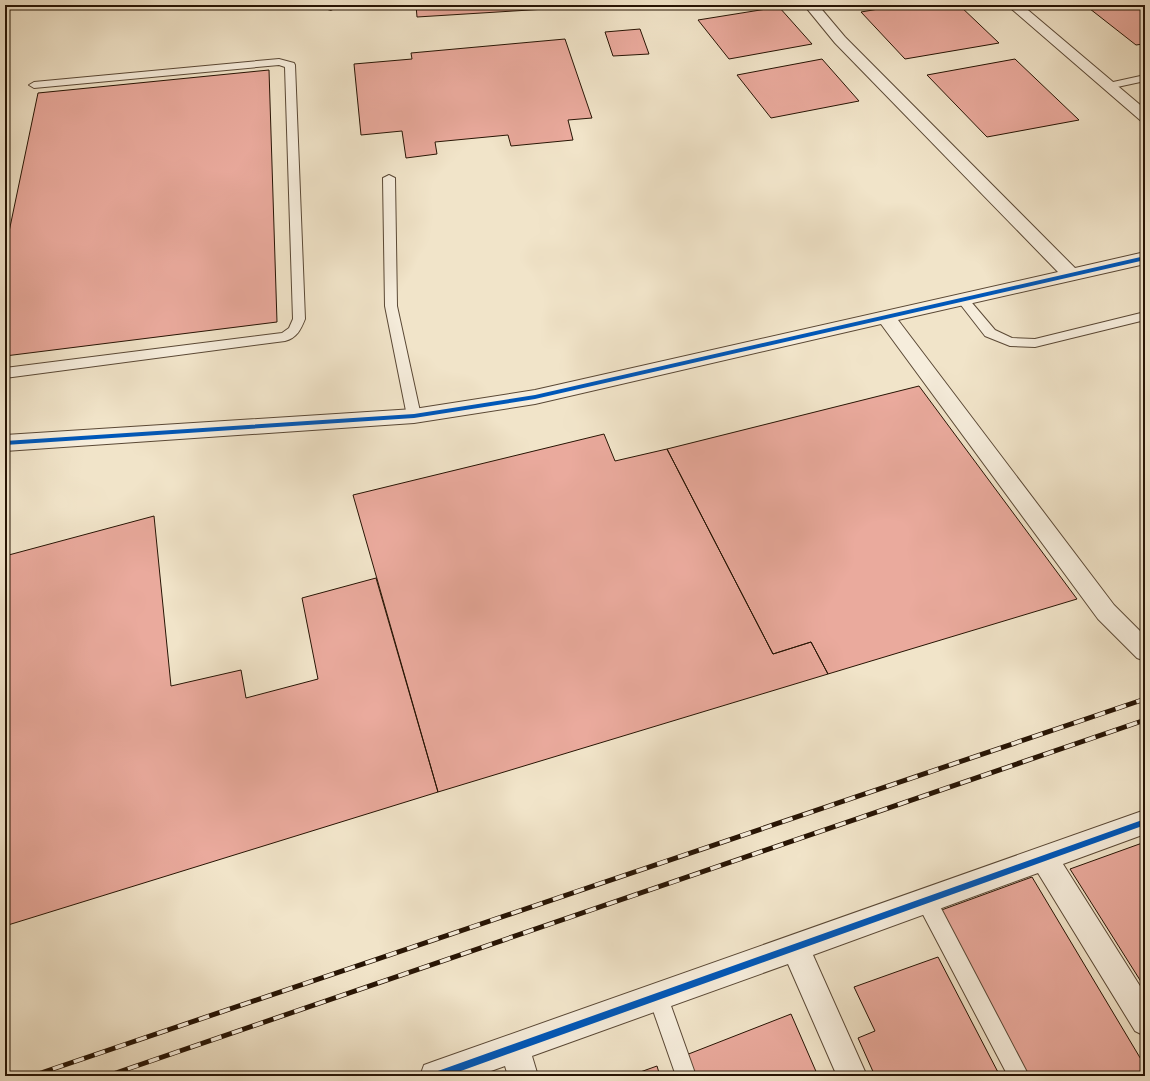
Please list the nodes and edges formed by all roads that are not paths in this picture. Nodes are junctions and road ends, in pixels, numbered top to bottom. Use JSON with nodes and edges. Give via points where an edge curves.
{"nodes":[{"id":1,"x":812,"y":5,"type":"edge"},
{"id":2,"x":1014,"y":5,"type":"edge"},
{"id":3,"x":1145,"y":78,"type":"edge"},
{"id":4,"x":34,"y":85,"type":"dead end"},
{"id":5,"x":1108,"y":86,"type":"junction"},
{"id":6,"x":1145,"y":117,"type":"edge"},
{"id":7,"x":389,"y":178,"type":"dead end"},
{"id":8,"x":1145,"y":258,"type":"edge"},
{"id":9,"x":1071,"y":275,"type":"junction"},
{"id":10,"x":963,"y":300,"type":"junction"},
{"id":11,"x":1145,"y":316,"type":"edge"},
{"id":12,"x":886,"y":318,"type":"junction"},
{"id":13,"x":5,"y":373,"type":"edge"},
{"id":14,"x":414,"y":416,"type":"junction"},
{"id":15,"x":5,"y":443,"type":"edge"},
{"id":16,"x":1145,"y":651,"type":"edge"},
{"id":17,"x":1145,"y":822,"type":"edge"},
{"id":18,"x":1044,"y":858,"type":"junction"},
{"id":19,"x":926,"y":900,"type":"junction"},
{"id":20,"x":795,"y":947,"type":"junction"},
{"id":21,"x":658,"y":996,"type":"junction"},
{"id":22,"x":1145,"y":1021,"type":"edge"},
{"id":23,"x":515,"y":1048,"type":"junction"},
{"id":24,"x":436,"y":1076,"type":"edge"},
{"id":25,"x":523,"y":1076,"type":"edge"},
{"id":26,"x":686,"y":1076,"type":"edge"},
{"id":27,"x":852,"y":1076,"type":"edge"},
{"id":28,"x":1019,"y":1076,"type":"edge"}],
"edges":[{"from":1,"to":9,"type":"street","via":[[840,40]]},
{"from":2,"to":5,"type":"street"},
{"from":3,"to":5,"type":"lane"},
{"from":4,"to":13,"type":"lane","via":[[279,62],[290,65],[299,320],[294,330],[285,337]]},
{"from":5,"to":6,"type":"street"},
{"from":7,"to":14,"type":"lane","via":[[391,306]]},
{"from":8,"to":9,"type":"street"},
{"from":9,"to":10,"type":"street"},
{"from":10,"to":11,"type":"lane","via":[[990,333],[1010,342],[1035,343]]},
{"from":10,"to":12,"type":"street"},
{"from":12,"to":14,"type":"street","via":[[535,397]]},
{"from":12,"to":16,"type":"street","via":[[1106,612]]},
{"from":14,"to":15,"type":"street"},
{"from":17,"to":18,"type":"street"},
{"from":18,"to":19,"type":"street"},
{"from":18,"to":22,"type":"street"},
{"from":19,"to":20,"type":"street"},
{"from":19,"to":28,"type":"lane"},
{"from":20,"to":21,"type":"street"},
{"from":20,"to":27,"type":"street"},
{"from":21,"to":23,"type":"street"},
{"from":21,"to":26,"type":"lane"},
{"from":23,"to":24,"type":"street"},
{"from":23,"to":25,"type":"street"}]}
